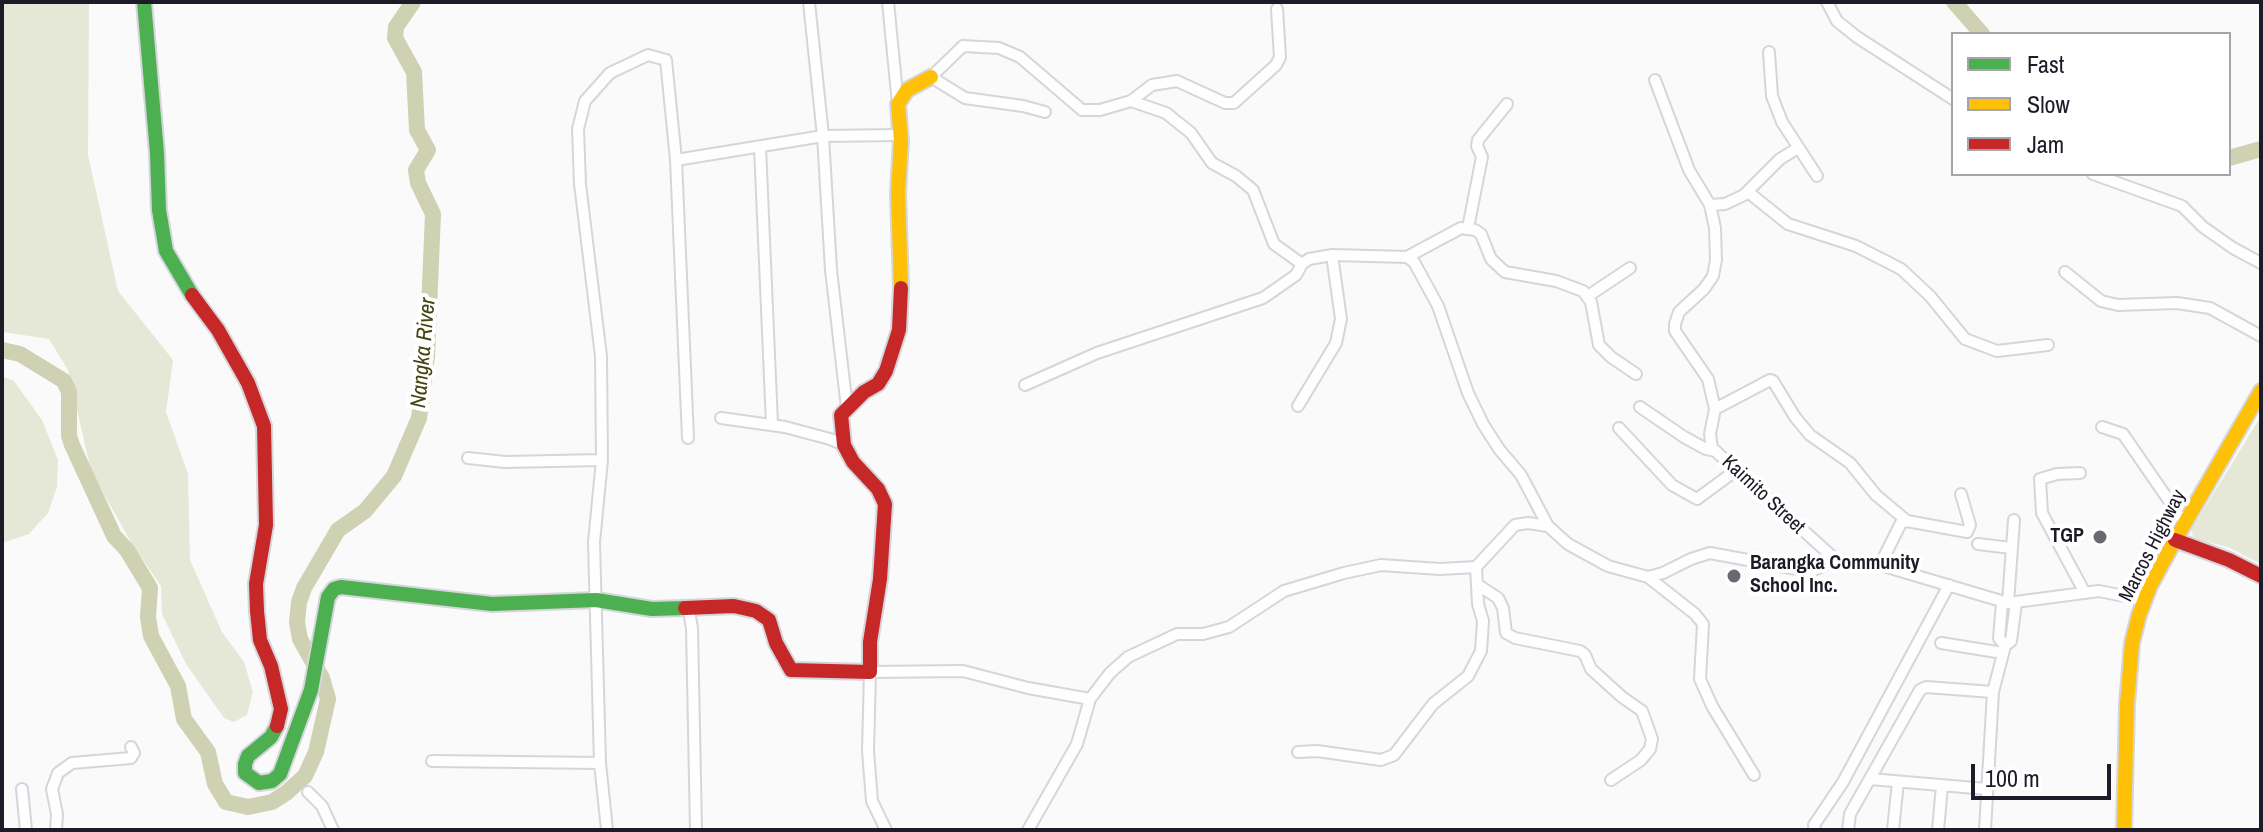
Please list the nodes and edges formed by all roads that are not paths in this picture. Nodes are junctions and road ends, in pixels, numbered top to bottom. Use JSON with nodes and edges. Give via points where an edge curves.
{"nodes":[{"id":1,"x":144,"y":2,"type":"edge"},
{"id":2,"x":809,"y":2,"type":"edge"},
{"id":3,"x":888,"y":2,"type":"edge"},
{"id":4,"x":1827,"y":2,"type":"edge"},
{"id":5,"x":1277,"y":9,"type":"dead end"},
{"id":6,"x":1769,"y":52,"type":"dead end"},
{"id":7,"x":931,"y":77,"type":"junction"},
{"id":8,"x":1655,"y":80,"type":"dead end"},
{"id":9,"x":1951,"y":98,"type":"edge"},
{"id":10,"x":1131,"y":101,"type":"junction"},
{"id":11,"x":898,"y":104,"type":"junction"},
{"id":12,"x":1507,"y":104,"type":"dead end"},
{"id":13,"x":1045,"y":112,"type":"dead end"},
{"id":14,"x":900,"y":135,"type":"junction"},
{"id":15,"x":823,"y":136,"type":"junction"},
{"id":16,"x":760,"y":147,"type":"junction"},
{"id":17,"x":1798,"y":148,"type":"junction"},
{"id":18,"x":676,"y":160,"type":"junction"},
{"id":19,"x":1817,"y":176,"type":"dead end"},
{"id":20,"x":2099,"y":176,"type":"edge"},
{"id":21,"x":1748,"y":192,"type":"junction"},
{"id":22,"x":1710,"y":205,"type":"junction"},
{"id":23,"x":1468,"y":228,"type":"junction"},
{"id":24,"x":1332,"y":255,"type":"junction"},
{"id":25,"x":1407,"y":257,"type":"junction"},
{"id":26,"x":2261,"y":263,"type":"edge"},
{"id":27,"x":1302,"y":264,"type":"junction"},
{"id":28,"x":1630,"y":268,"type":"dead end"},
{"id":29,"x":2065,"y":272,"type":"dead end"},
{"id":30,"x":1588,"y":296,"type":"junction"},
{"id":31,"x":2261,"y":336,"type":"edge"},
{"id":32,"x":2048,"y":345,"type":"dead end"},
{"id":33,"x":1636,"y":374,"type":"dead end"},
{"id":34,"x":1025,"y":385,"type":"dead end"},
{"id":35,"x":2261,"y":391,"type":"edge"},
{"id":36,"x":1298,"y":406,"type":"dead end"},
{"id":37,"x":1640,"y":407,"type":"dead end"},
{"id":38,"x":847,"y":408,"type":"junction"},
{"id":39,"x":1715,"y":409,"type":"junction"},
{"id":40,"x":721,"y":418,"type":"dead end"},
{"id":41,"x":772,"y":424,"type":"junction"},
{"id":42,"x":2102,"y":427,"type":"dead end"},
{"id":43,"x":1619,"y":428,"type":"dead end"},
{"id":44,"x":688,"y":438,"type":"dead end"},
{"id":45,"x":844,"y":445,"type":"junction"},
{"id":46,"x":1716,"y":451,"type":"junction"},
{"id":47,"x":468,"y":458,"type":"dead end"},
{"id":48,"x":602,"y":460,"type":"junction"},
{"id":49,"x":1735,"y":471,"type":"junction"},
{"id":50,"x":2080,"y":473,"type":"dead end"},
{"id":51,"x":1961,"y":494,"type":"dead end"},
{"id":52,"x":2014,"y":520,"type":"dead end"},
{"id":53,"x":1907,"y":521,"type":"junction"},
{"id":54,"x":2185,"y":524,"type":"junction"},
{"id":55,"x":1548,"y":526,"type":"junction"},
{"id":56,"x":2175,"y":540,"type":"junction"},
{"id":57,"x":1978,"y":544,"type":"dead end"},
{"id":58,"x":2011,"y":548,"type":"junction"},
{"id":59,"x":1836,"y":560,"type":"junction"},
{"id":60,"x":1880,"y":565,"type":"junction"},
{"id":61,"x":1476,"y":567,"type":"junction"},
{"id":62,"x":2261,"y":576,"type":"edge"},
{"id":63,"x":1648,"y":577,"type":"junction"},
{"id":64,"x":1478,"y":585,"type":"junction"},
{"id":65,"x":1949,"y":585,"type":"junction"},
{"id":66,"x":2085,"y":593,"type":"junction"},
{"id":67,"x":596,"y":600,"type":"junction"},
{"id":68,"x":2144,"y":600,"type":"junction"},
{"id":69,"x":2009,"y":603,"type":"junction"},
{"id":70,"x":688,"y":606,"type":"junction"},
{"id":71,"x":1941,"y":643,"type":"dead end"},
{"id":72,"x":2004,"y":649,"type":"junction"},
{"id":73,"x":870,"y":672,"type":"junction"},
{"id":74,"x":1993,"y":692,"type":"junction"},
{"id":75,"x":1090,"y":699,"type":"junction"},
{"id":76,"x":131,"y":747,"type":"dead end"},
{"id":77,"x":1298,"y":752,"type":"dead end"},
{"id":78,"x":432,"y":761,"type":"dead end"},
{"id":79,"x":600,"y":763,"type":"junction"},
{"id":80,"x":1754,"y":775,"type":"dead end"},
{"id":81,"x":1870,"y":779,"type":"junction"},
{"id":82,"x":1611,"y":780,"type":"dead end"},
{"id":83,"x":1898,"y":782,"type":"junction"},
{"id":84,"x":1942,"y":786,"type":"junction"},
{"id":85,"x":22,"y":789,"type":"dead end"},
{"id":86,"x":1987,"y":789,"type":"junction"},
{"id":87,"x":308,"y":792,"type":"dead end"},
{"id":88,"x":26,"y":830,"type":"edge"},
{"id":89,"x":56,"y":830,"type":"edge"},
{"id":90,"x":333,"y":830,"type":"edge"},
{"id":91,"x":607,"y":830,"type":"edge"},
{"id":92,"x":696,"y":830,"type":"edge"},
{"id":93,"x":886,"y":830,"type":"edge"},
{"id":94,"x":1028,"y":830,"type":"edge"},
{"id":95,"x":1815,"y":830,"type":"edge"},
{"id":96,"x":1848,"y":830,"type":"edge"},
{"id":97,"x":1893,"y":830,"type":"edge"},
{"id":98,"x":1938,"y":830,"type":"edge"},
{"id":99,"x":1985,"y":830,"type":"edge"},
{"id":100,"x":2124,"y":830,"type":"edge"}],
"edges":[{"from":1,"to":67,"type":"street","via":[[166,251],[248,383],[264,426],[266,525],[257,611],[281,709],[271,737],[248,756],[245,773],[259,783],[280,774],[311,690],[328,597],[334,589],[492,604]]},
{"from":2,"to":15,"type":"street"},
{"from":3,"to":11,"type":"street"},
{"from":4,"to":9,"type":"street","via":[[1837,21],[1857,37]]},
{"from":5,"to":10,"type":"street","via":[[1280,57],[1234,103],[1177,81],[1152,85]]},
{"from":6,"to":17,"type":"street","via":[[1772,96]]},
{"from":7,"to":10,"type":"street","via":[[963,46],[999,48],[1020,57],[1082,110]]},
{"from":7,"to":11,"type":"street","via":[[907,90]]},
{"from":7,"to":13,"type":"street","via":[[965,98]]},
{"from":8,"to":22,"type":"street","via":[[1689,170]]},
{"from":10,"to":27,"type":"street","via":[[1166,113],[1191,133],[1212,163],[1253,190],[1274,244]]},
{"from":11,"to":14,"type":"street"},
{"from":12,"to":23,"type":"street","via":[[1478,140],[1482,157]]},
{"from":14,"to":15,"type":"street"},
{"from":14,"to":38,"type":"street","via":[[899,330],[878,384]]},
{"from":15,"to":16,"type":"street"},
{"from":15,"to":38,"type":"street"},
{"from":16,"to":18,"type":"street"},
{"from":16,"to":41,"type":"street"},
{"from":17,"to":19,"type":"street"},
{"from":17,"to":21,"type":"street"},
{"from":18,"to":44,"type":"street"},
{"from":18,"to":48,"type":"street","via":[[666,60],[648,55],[610,73],[585,101],[578,129],[601,356]]},
{"from":20,"to":26,"type":"street","via":[[2182,206],[2203,227]]},
{"from":21,"to":22,"type":"street","via":[[1737,200]]},
{"from":21,"to":32,"type":"street","via":[[1788,224],[1856,246],[1901,269],[1965,339],[1997,351]]},
{"from":22,"to":39,"type":"street","name":"Kaimito Street","via":[[1715,228],[1713,276],[1679,312],[1675,331],[1708,379]]},
{"from":23,"to":25,"type":"street"},
{"from":23,"to":30,"type":"street","via":[[1481,234],[1491,259],[1505,272],[1567,284]]},
{"from":24,"to":25,"type":"street"},
{"from":24,"to":27,"type":"street"},
{"from":24,"to":36,"type":"street","via":[[1339,331]]},
{"from":25,"to":55,"type":"street","via":[[1438,306],[1483,424],[1521,475]]},
{"from":27,"to":34,"type":"street","via":[[1296,275],[1263,298],[1097,353]]},
{"from":28,"to":30,"type":"street"},
{"from":29,"to":31,"type":"street","via":[[2101,301],[2210,308]]},
{"from":30,"to":33,"type":"street","via":[[1599,345]]},
{"from":35,"to":54,"type":"street","name":"Marcos Highway"},
{"from":37,"to":46,"type":"street"},
{"from":38,"to":45,"type":"street","via":[[841,415]]},
{"from":39,"to":46,"type":"street","name":"Kaimito Street","via":[[1710,434]]},
{"from":39,"to":53,"type":"street","via":[[1773,381],[1810,435],[1850,463]]},
{"from":40,"to":41,"type":"street"},
{"from":41,"to":45,"type":"street"},
{"from":42,"to":54,"type":"street","via":[[2123,434]]},
{"from":43,"to":49,"type":"street","via":[[1672,485],[1695,498]]},
{"from":45,"to":73,"type":"street","via":[[885,504]]},
{"from":46,"to":49,"type":"street","name":"Kaimito Street"},
{"from":47,"to":48,"type":"street"},
{"from":48,"to":67,"type":"street","via":[[594,542]]},
{"from":49,"to":59,"type":"street","name":"Kaimito Street"},
{"from":50,"to":66,"type":"street","via":[[2040,479],[2042,513]]},
{"from":51,"to":53,"type":"street","via":[[1970,525],[1967,532]]},
{"from":52,"to":58,"type":"street"},
{"from":53,"to":60,"type":"street","via":[[1896,529]]},
{"from":54,"to":56,"type":"street","name":"Marcos Highway"},
{"from":55,"to":61,"type":"street","via":[[1515,525]]},
{"from":55,"to":63,"type":"street","via":[[1588,556]]},
{"from":56,"to":62,"type":"street"},
{"from":56,"to":68,"type":"street","name":"Marcos Highway"},
{"from":57,"to":58,"type":"street"},
{"from":58,"to":69,"type":"street"},
{"from":59,"to":60,"type":"street"},
{"from":59,"to":63,"type":"street","via":[[1802,570],[1710,553]]},
{"from":60,"to":65,"type":"street"},
{"from":61,"to":64,"type":"street"},
{"from":61,"to":75,"type":"street","via":[[1381,565],[1284,591],[1229,627],[1177,634],[1128,657]]},
{"from":63,"to":80,"type":"street","via":[[1703,624],[1700,679]]},
{"from":64,"to":77,"type":"street","via":[[1481,651],[1468,676],[1433,704],[1394,755],[1381,760]]},
{"from":64,"to":82,"type":"street","via":[[1498,598],[1506,633],[1580,651],[1591,669],[1642,711],[1652,739],[1650,749]]},
{"from":65,"to":69,"type":"street"},
{"from":65,"to":95,"type":"street"},
{"from":66,"to":68,"type":"street"},
{"from":66,"to":69,"type":"street"},
{"from":67,"to":70,"type":"street","via":[[652,609]]},
{"from":67,"to":79,"type":"street"},
{"from":68,"to":100,"type":"street","name":"Marcos Highway","via":[[2131,659]]},
{"from":69,"to":72,"type":"street","via":[[2011,641]]},
{"from":70,"to":73,"type":"street","via":[[756,611],[769,620],[791,670]]},
{"from":70,"to":92,"type":"street"},
{"from":71,"to":72,"type":"street"},
{"from":72,"to":74,"type":"street"},
{"from":73,"to":75,"type":"street","via":[[963,671]]},
{"from":73,"to":93,"type":"street","via":[[872,801]]},
{"from":74,"to":81,"type":"street","via":[[1920,690]]},
{"from":74,"to":86,"type":"street"},
{"from":75,"to":94,"type":"street","via":[[1077,744]]},
{"from":76,"to":89,"type":"street","via":[[131,758],[72,763],[58,773],[52,789]]},
{"from":78,"to":79,"type":"street"},
{"from":79,"to":91,"type":"street"},
{"from":81,"to":83,"type":"street"},
{"from":81,"to":96,"type":"street","via":[[1850,814]]},
{"from":83,"to":84,"type":"street"},
{"from":83,"to":97,"type":"street"},
{"from":84,"to":86,"type":"street"},
{"from":84,"to":98,"type":"street"},
{"from":85,"to":88,"type":"street"},
{"from":86,"to":99,"type":"street"},
{"from":87,"to":90,"type":"street","via":[[322,806]]}]}
